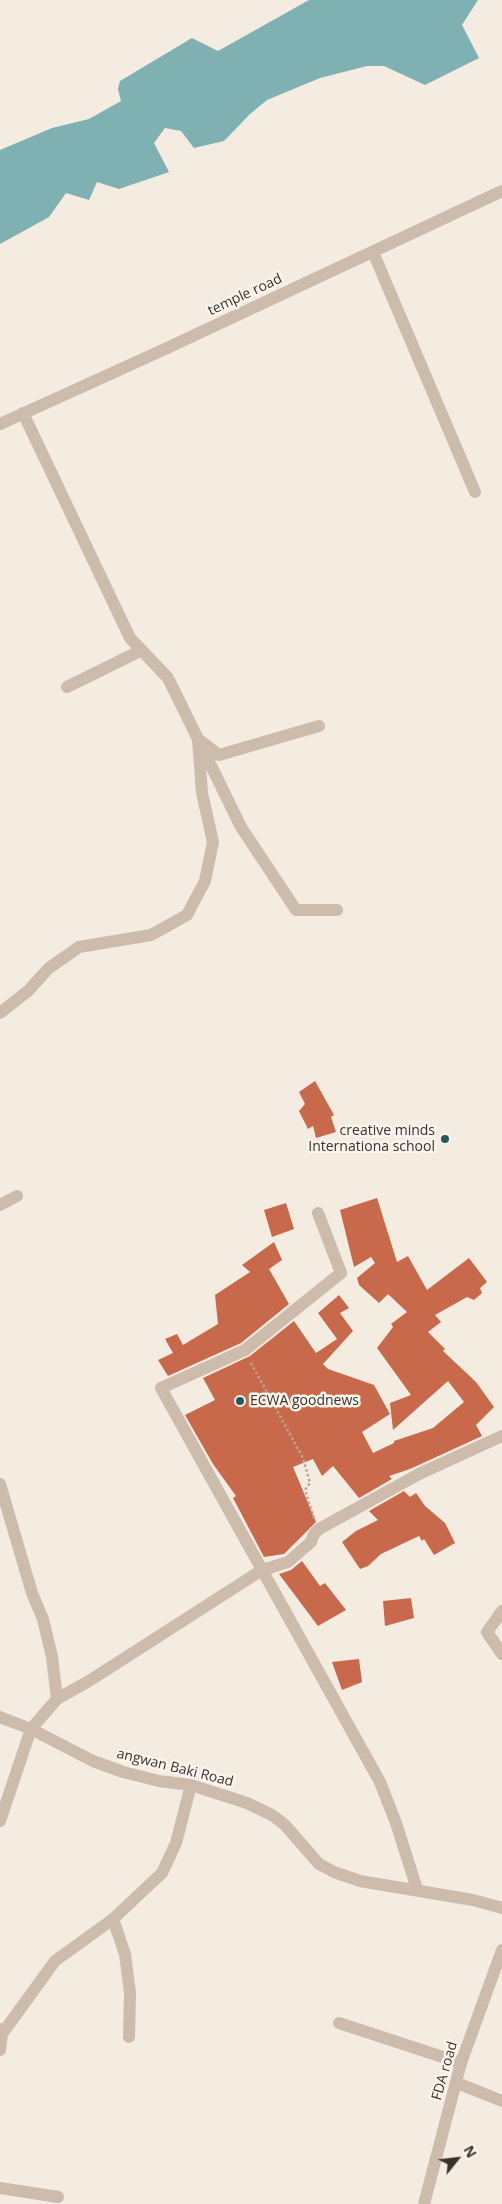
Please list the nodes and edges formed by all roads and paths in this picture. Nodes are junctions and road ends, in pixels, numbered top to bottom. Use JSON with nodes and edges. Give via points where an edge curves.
{"nodes":[{"id":1,"x":502,"y":191,"type":"edge"},
{"id":2,"x":373,"y":252,"type":"junction"},
{"id":3,"x":23,"y":413,"type":"junction"},
{"id":4,"x":0,"y":424,"type":"edge"},
{"id":5,"x":475,"y":492,"type":"dead end"},
{"id":6,"x":142,"y":650,"type":"junction"},
{"id":7,"x":67,"y":686,"type":"dead end"},
{"id":8,"x":318,"y":726,"type":"dead end"},
{"id":9,"x":198,"y":739,"type":"junction"},
{"id":10,"x":337,"y":910,"type":"dead end"},
{"id":11,"x":0,"y":1014,"type":"edge"},
{"id":12,"x":16,"y":1196,"type":"dead end"},
{"id":13,"x":0,"y":1205,"type":"edge"},
{"id":14,"x":318,"y":1213,"type":"dead end"},
{"id":15,"x":245,"y":1350,"type":"junction"},
{"id":16,"x":502,"y":1436,"type":"edge"},
{"id":17,"x":0,"y":1484,"type":"edge"},
{"id":18,"x":316,"y":1522,"type":"dead end"},
{"id":19,"x":262,"y":1570,"type":"junction"},
{"id":20,"x":502,"y":1611,"type":"edge"},
{"id":21,"x":502,"y":1654,"type":"edge"},
{"id":22,"x":57,"y":1699,"type":"junction"},
{"id":23,"x":0,"y":1716,"type":"edge"},
{"id":24,"x":31,"y":1728,"type":"junction"},
{"id":25,"x":191,"y":1785,"type":"junction"},
{"id":26,"x":0,"y":1821,"type":"edge"},
{"id":27,"x":417,"y":1889,"type":"junction"},
{"id":28,"x":502,"y":1908,"type":"edge"},
{"id":29,"x":113,"y":1920,"type":"junction"},
{"id":30,"x":502,"y":1950,"type":"edge"},
{"id":31,"x":338,"y":2022,"type":"dead end"},
{"id":32,"x":1,"y":2031,"type":"edge"},
{"id":33,"x":129,"y":2037,"type":"dead end"},
{"id":34,"x":0,"y":2050,"type":"edge"},
{"id":35,"x":461,"y":2062,"type":"junction"},
{"id":36,"x":457,"y":2083,"type":"junction"},
{"id":37,"x":502,"y":2101,"type":"edge"},
{"id":38,"x":0,"y":2188,"type":"edge"},
{"id":39,"x":58,"y":2197,"type":"dead end"},
{"id":40,"x":424,"y":2204,"type":"edge"}],
"edges":[{"from":1,"to":2,"type":"street","name":"temple road"},
{"from":2,"to":3,"type":"street","name":"temple road"},
{"from":2,"to":5,"type":"street"},
{"from":3,"to":4,"type":"street","name":"temple road"},
{"from":3,"to":6,"type":"street","via":[[130,638]]},
{"from":6,"to":7,"type":"street"},
{"from":6,"to":9,"type":"street","via":[[168,678]]},
{"from":8,"to":9,"type":"street","via":[[219,755]]},
{"from":9,"to":10,"type":"street","via":[[241,827],[296,910]]},
{"from":9,"to":11,"type":"street","via":[[202,793],[213,842],[205,881],[187,915],[151,935],[79,947],[50,968]]},
{"from":12,"to":13,"type":"street"},
{"from":14,"to":15,"type":"street","via":[[341,1273]]},
{"from":15,"to":18,"type":"path","via":[[303,1458],[310,1483],[305,1490]]},
{"from":15,"to":19,"type":"street","via":[[161,1388]]},
{"from":16,"to":19,"type":"street","via":[[419,1474],[319,1530],[311,1542],[288,1562]]},
{"from":17,"to":22,"type":"street","via":[[32,1593],[43,1619]]},
{"from":19,"to":22,"type":"street"},
{"from":19,"to":27,"type":"street","via":[[380,1782]]},
{"from":20,"to":21,"type":"street","via":[[487,1632]]},
{"from":22,"to":24,"type":"street"},
{"from":23,"to":24,"type":"street","name":"angwan Baki Road"},
{"from":24,"to":25,"type":"street","name":"angwan Baki Road","via":[[123,1772]]},
{"from":24,"to":26,"type":"street"},
{"from":25,"to":27,"type":"street","name":"angwan Baki Road","via":[[247,1803],[272,1815],[286,1825],[319,1864],[334,1872],[360,1880]]},
{"from":25,"to":29,"type":"street","via":[[176,1843],[162,1873]]},
{"from":27,"to":28,"type":"street","name":"angwan Baki Road"},
{"from":29,"to":32,"type":"street","via":[[55,1961]]},
{"from":29,"to":33,"type":"street","via":[[126,1964],[130,1993]]},
{"from":30,"to":35,"type":"street","name":"FDA road"},
{"from":31,"to":35,"type":"street"},
{"from":32,"to":34,"type":"street"},
{"from":35,"to":36,"type":"street","name":"FDA road"},
{"from":36,"to":37,"type":"street"},
{"from":36,"to":40,"type":"street","name":"FDA road"},
{"from":38,"to":39,"type":"street"}]}
